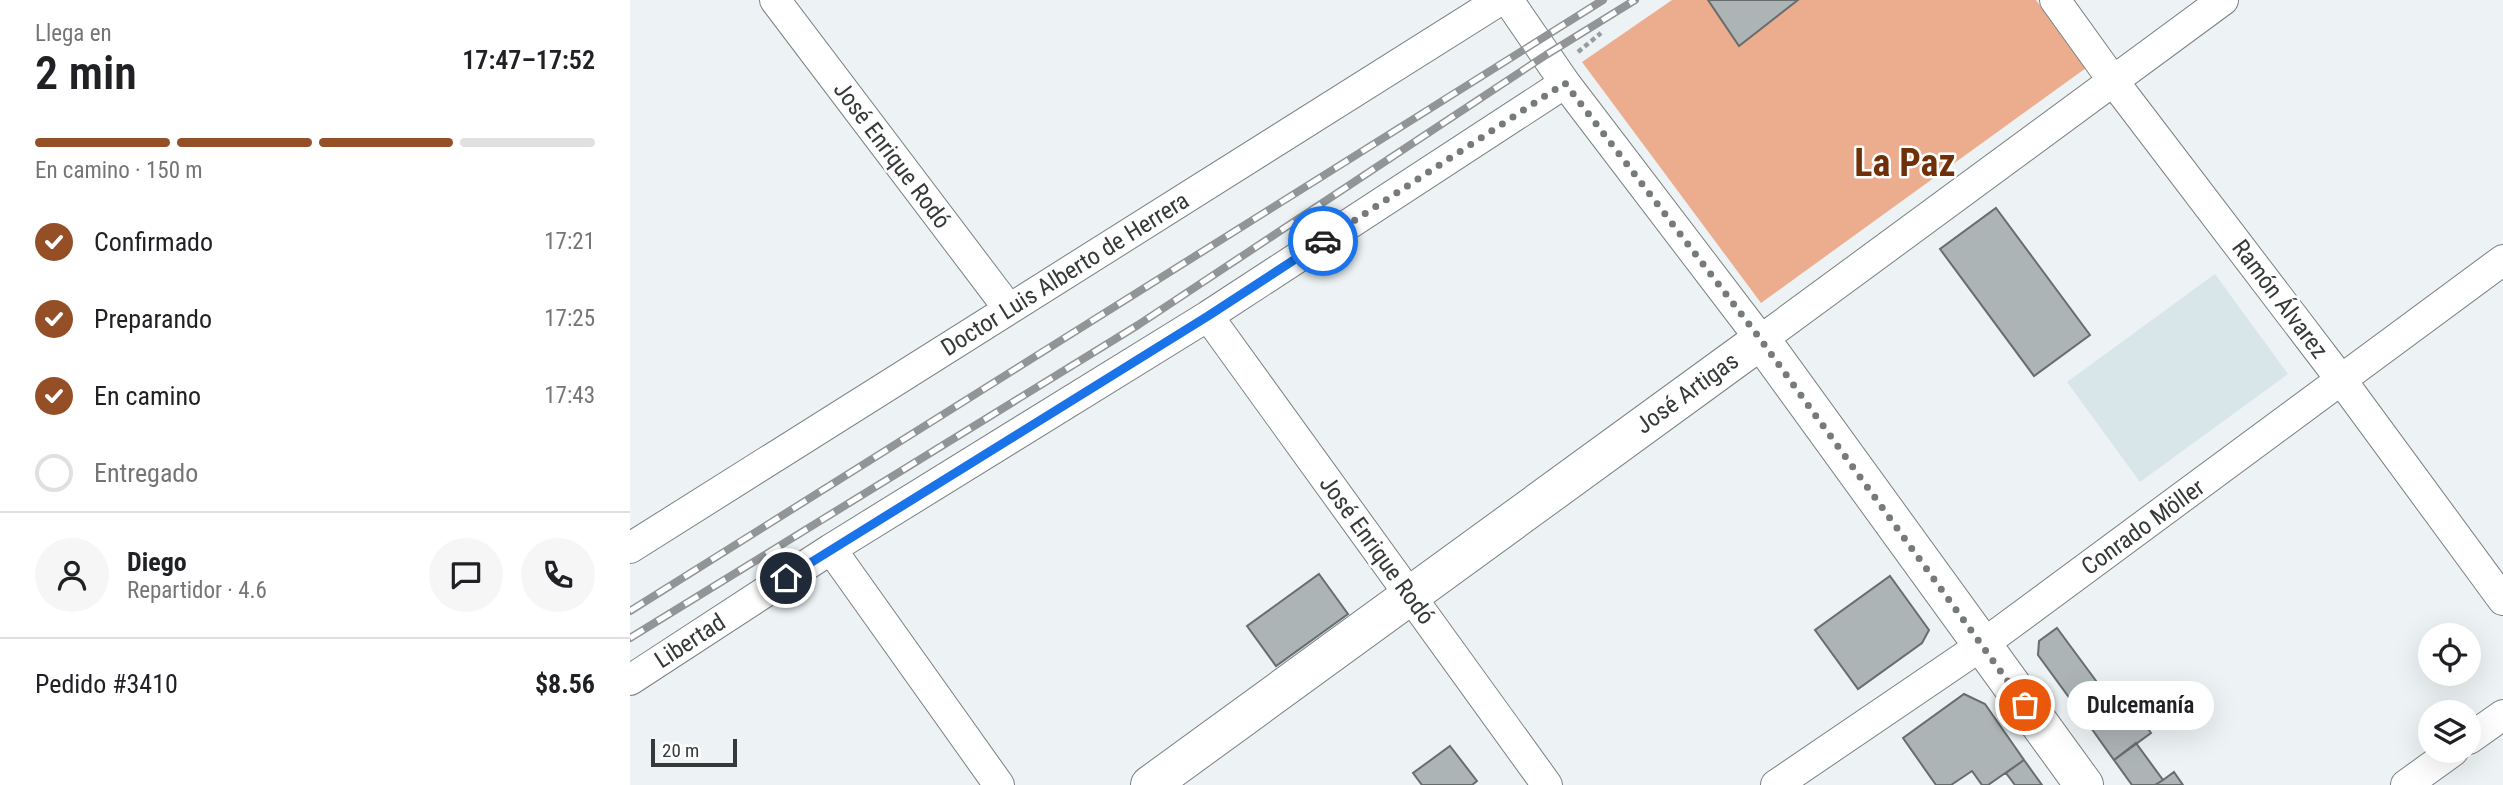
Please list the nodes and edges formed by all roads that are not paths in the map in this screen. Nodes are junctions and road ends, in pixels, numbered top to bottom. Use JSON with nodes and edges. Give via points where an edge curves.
{"nodes":[{"id":1,"x":775,"y":0,"type":"edge"},
{"id":2,"x":1500,"y":0,"type":"edge"},
{"id":3,"x":1508,"y":0,"type":"edge"},
{"id":4,"x":2055,"y":0,"type":"edge"},
{"id":5,"x":2223,"y":0,"type":"edge"},
{"id":6,"x":2115,"y":82,"type":"junction"},
{"id":7,"x":1565,"y":83,"type":"junction"},
{"id":8,"x":2503,"y":260,"type":"edge"},
{"id":9,"x":1009,"y":309,"type":"junction"},
{"id":10,"x":1208,"y":316,"type":"junction"},
{"id":11,"x":1761,"y":340,"type":"junction"},
{"id":12,"x":2342,"y":381,"type":"junction"},
{"id":13,"x":630,"y":548,"type":"edge"},
{"id":14,"x":831,"y":549,"type":"junction"},
{"id":15,"x":1410,"y":596,"type":"junction"},
{"id":16,"x":2503,"y":600,"type":"edge"},
{"id":17,"x":1982,"y":645,"type":"junction"},
{"id":18,"x":630,"y":680,"type":"edge"},
{"id":19,"x":2503,"y":715,"type":"edge"},
{"id":20,"x":2481,"y":731,"type":"edge"},
{"id":21,"x":2436,"y":763,"type":"edge"},
{"id":22,"x":999,"y":785,"type":"edge"},
{"id":23,"x":1150,"y":785,"type":"edge"},
{"id":24,"x":1547,"y":785,"type":"edge"},
{"id":25,"x":1776,"y":785,"type":"edge"},
{"id":26,"x":2084,"y":785,"type":"edge"},
{"id":27,"x":2406,"y":785,"type":"edge"}],
"edges":[{"from":1,"to":9,"type":"street","name":"José Enrique Rodó"},
{"from":2,"to":9,"type":"street","name":"Doctor Luis Alberto de Herrera"},
{"from":3,"to":7,"type":"street"},
{"from":4,"to":6,"type":"street","name":"Ramón Álvarez"},
{"from":5,"to":6,"type":"street","name":"José Artigas"},
{"from":6,"to":11,"type":"street","name":"José Artigas"},
{"from":6,"to":12,"type":"street","name":"Ramón Álvarez"},
{"from":7,"to":10,"type":"street","name":"Libertad"},
{"from":7,"to":11,"type":"street"},
{"from":8,"to":12,"type":"street","name":"Conrado Möller"},
{"from":9,"to":13,"type":"street","name":"Doctor Luis Alberto de Herrera"},
{"from":10,"to":14,"type":"street","name":"Libertad"},
{"from":10,"to":15,"type":"street","name":"José Enrique Rodó"},
{"from":11,"to":15,"type":"street","name":"José Artigas"},
{"from":11,"to":17,"type":"street"},
{"from":12,"to":16,"type":"street","name":"Ramón Álvarez"},
{"from":12,"to":17,"type":"street","name":"Conrado Möller"},
{"from":14,"to":18,"type":"street","name":"Libertad"},
{"from":14,"to":22,"type":"street"},
{"from":15,"to":23,"type":"street","name":"José Artigas"},
{"from":15,"to":24,"type":"street","name":"José Enrique Rodó"},
{"from":17,"to":25,"type":"street","name":"Conrado Möller"},
{"from":17,"to":26,"type":"street"},
{"from":19,"to":20,"type":"street"},
{"from":21,"to":27,"type":"street"}]}
